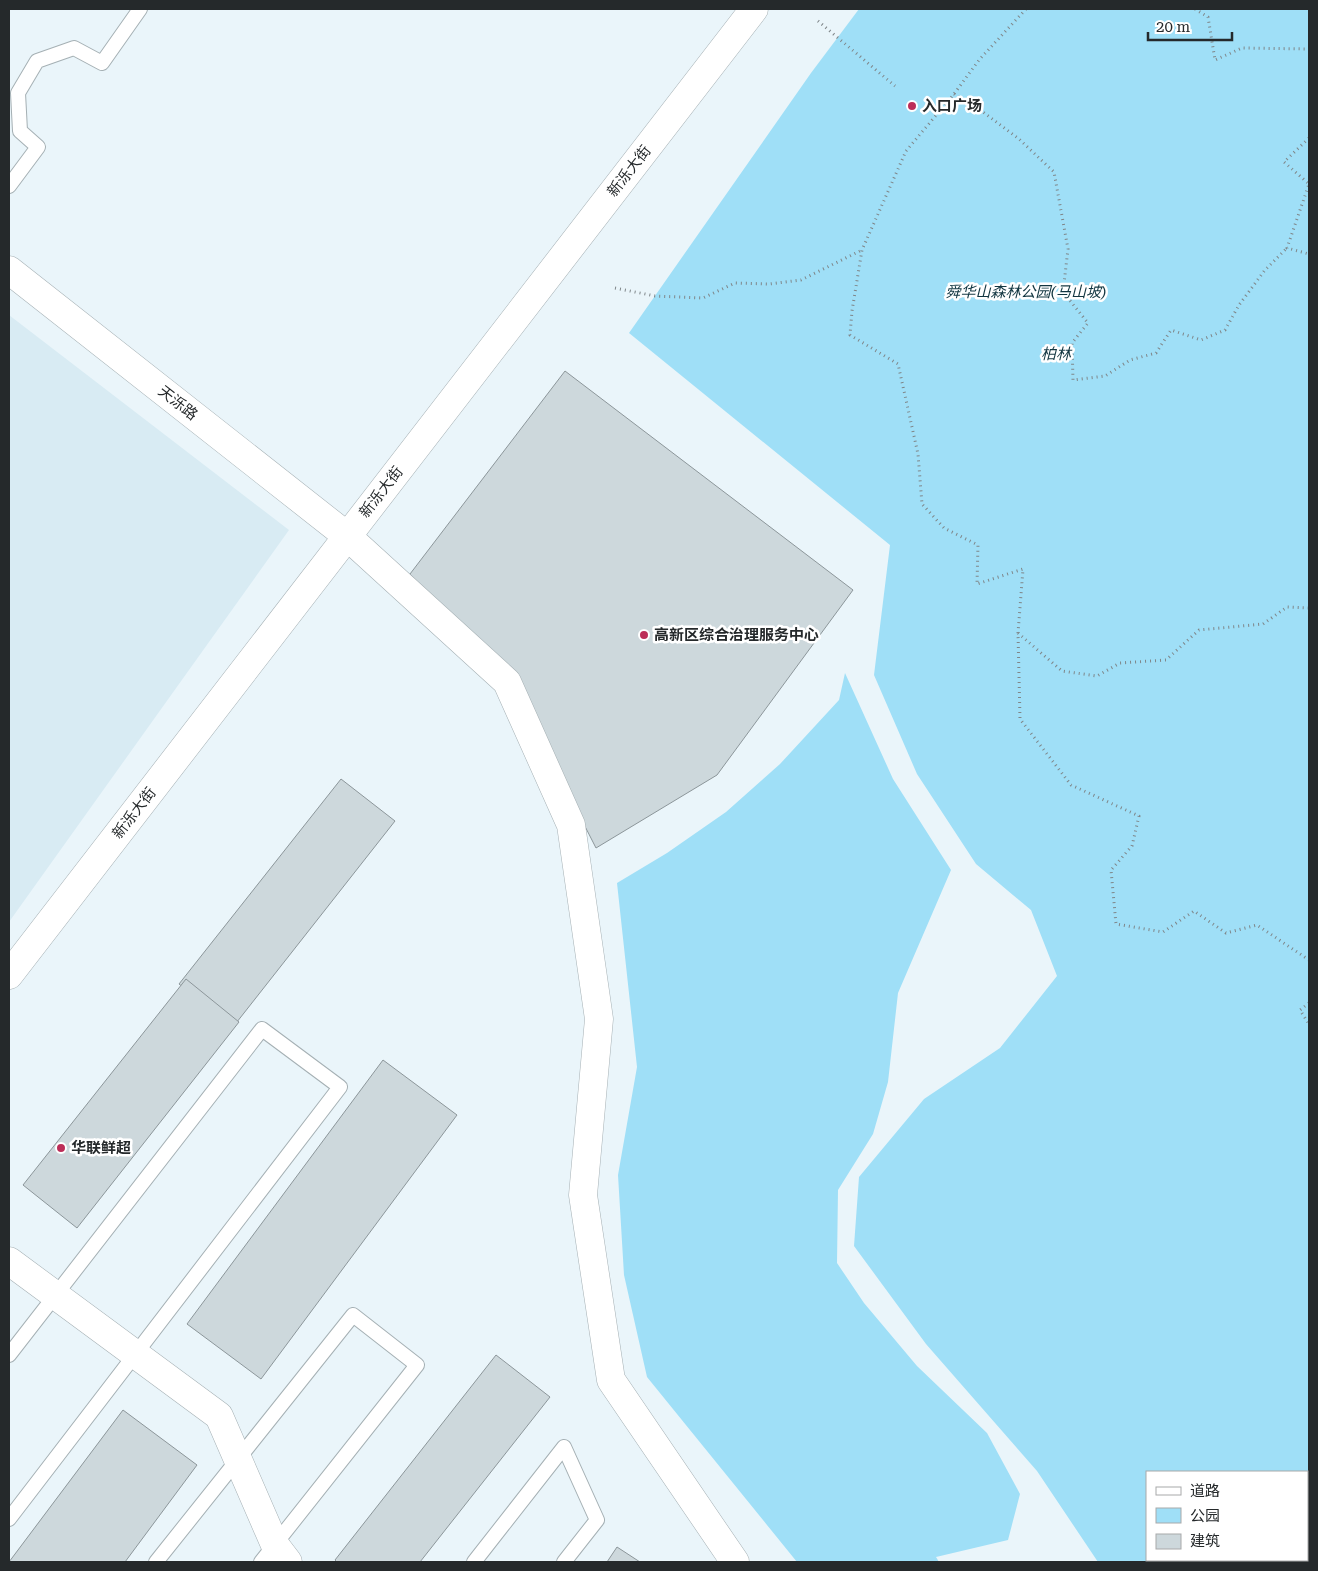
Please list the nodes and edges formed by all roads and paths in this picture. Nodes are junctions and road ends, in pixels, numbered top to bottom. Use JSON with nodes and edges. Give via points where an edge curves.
{"nodes":[{"id":1,"x":140,"y":9,"type":"edge"},
{"id":2,"x":754,"y":9,"type":"edge"},
{"id":3,"x":1026,"y":9,"type":"edge"},
{"id":4,"x":1195,"y":9,"type":"edge"},
{"id":5,"x":818,"y":21,"type":"dead end"},
{"id":6,"x":1309,"y":49,"type":"edge"},
{"id":7,"x":895,"y":86,"type":"dead end"},
{"id":8,"x":954,"y":94,"type":"junction"},
{"id":9,"x":1309,"y":138,"type":"edge"},
{"id":10,"x":9,"y":186,"type":"edge"},
{"id":11,"x":1287,"y":248,"type":"junction"},
{"id":12,"x":862,"y":250,"type":"junction"},
{"id":13,"x":1309,"y":254,"type":"edge"},
{"id":14,"x":9,"y":270,"type":"edge"},
{"id":15,"x":615,"y":288,"type":"dead end"},
{"id":16,"x":347,"y":536,"type":"junction"},
{"id":17,"x":1309,"y":608,"type":"edge"},
{"id":18,"x":1018,"y":633,"type":"junction"},
{"id":19,"x":1309,"y":960,"type":"edge"},
{"id":20,"x":9,"y":976,"type":"edge"},
{"id":21,"x":1309,"y":1003,"type":"edge"},
{"id":22,"x":1309,"y":1024,"type":"edge"},
{"id":23,"x":9,"y":1261,"type":"edge"},
{"id":24,"x":55,"y":1295,"type":"junction"},
{"id":25,"x":135,"y":1354,"type":"junction"},
{"id":26,"x":9,"y":1355,"type":"edge"},
{"id":27,"x":238,"y":1460,"type":"junction"},
{"id":28,"x":9,"y":1519,"type":"edge"},
{"id":29,"x":275,"y":1557,"type":"edge"},
{"id":30,"x":156,"y":1562,"type":"edge"},
{"id":31,"x":474,"y":1562,"type":"edge"},
{"id":32,"x":564,"y":1562,"type":"edge"},
{"id":33,"x":735,"y":1562,"type":"edge"}],
"edges":[{"from":1,"to":10,"type":"lane","via":[[102,63],[74,48],[37,61],[18,93],[20,131],[38,147]]},
{"from":2,"to":16,"type":"street","name":"新泺大街"},
{"from":3,"to":8,"type":"path","via":[[979,60]]},
{"from":4,"to":6,"type":"path","via":[[1208,17],[1215,60],[1242,48]]},
{"from":5,"to":7,"type":"path"},
{"from":8,"to":11,"type":"path","via":[[1019,139],[1054,172],[1068,249],[1062,292],[1088,323],[1072,343],[1073,380],[1104,376],[1130,360],[1156,353],[1171,330],[1201,340],[1225,330],[1264,270]]},
{"from":8,"to":12,"type":"path","via":[[906,151]]},
{"from":9,"to":11,"type":"path","via":[[1284,162],[1308,184]]},
{"from":11,"to":13,"type":"path"},
{"from":12,"to":15,"type":"path","via":[[801,280],[769,284],[735,283],[703,298],[654,296]]},
{"from":12,"to":18,"type":"path","via":[[850,335],[898,364],[918,454],[922,504],[944,528],[978,545],[977,584],[1023,569]]},
{"from":14,"to":16,"type":"street","name":"天泺路"},
{"from":16,"to":20,"type":"street","name":"新泺大街"},
{"from":16,"to":33,"type":"street","name":"天泺路","via":[[507,682],[571,825],[598,1019],[583,1195],[611,1380]]},
{"from":17,"to":18,"type":"path","via":[[1287,607],[1263,624],[1199,630],[1166,660],[1120,663],[1097,676],[1062,671]]},
{"from":18,"to":19,"type":"path","via":[[1020,719],[1071,785],[1139,816],[1132,846],[1111,870],[1116,924],[1163,932],[1194,910],[1226,933],[1257,925]]},
{"from":21,"to":22,"type":"path","via":[[1300,1010]]},
{"from":23,"to":24,"type":"street"},
{"from":24,"to":25,"type":"street"},
{"from":24,"to":25,"type":"lane","via":[[262,1029],[340,1086]]},
{"from":24,"to":26,"type":"lane"},
{"from":25,"to":27,"type":"street","via":[[219,1416]]},
{"from":25,"to":28,"type":"lane"},
{"from":27,"to":29,"type":"street"},
{"from":27,"to":29,"type":"lane","via":[[353,1315],[416,1365]]},
{"from":27,"to":30,"type":"lane"},
{"from":31,"to":32,"type":"lane","via":[[564,1447],[597,1520]]}]}
